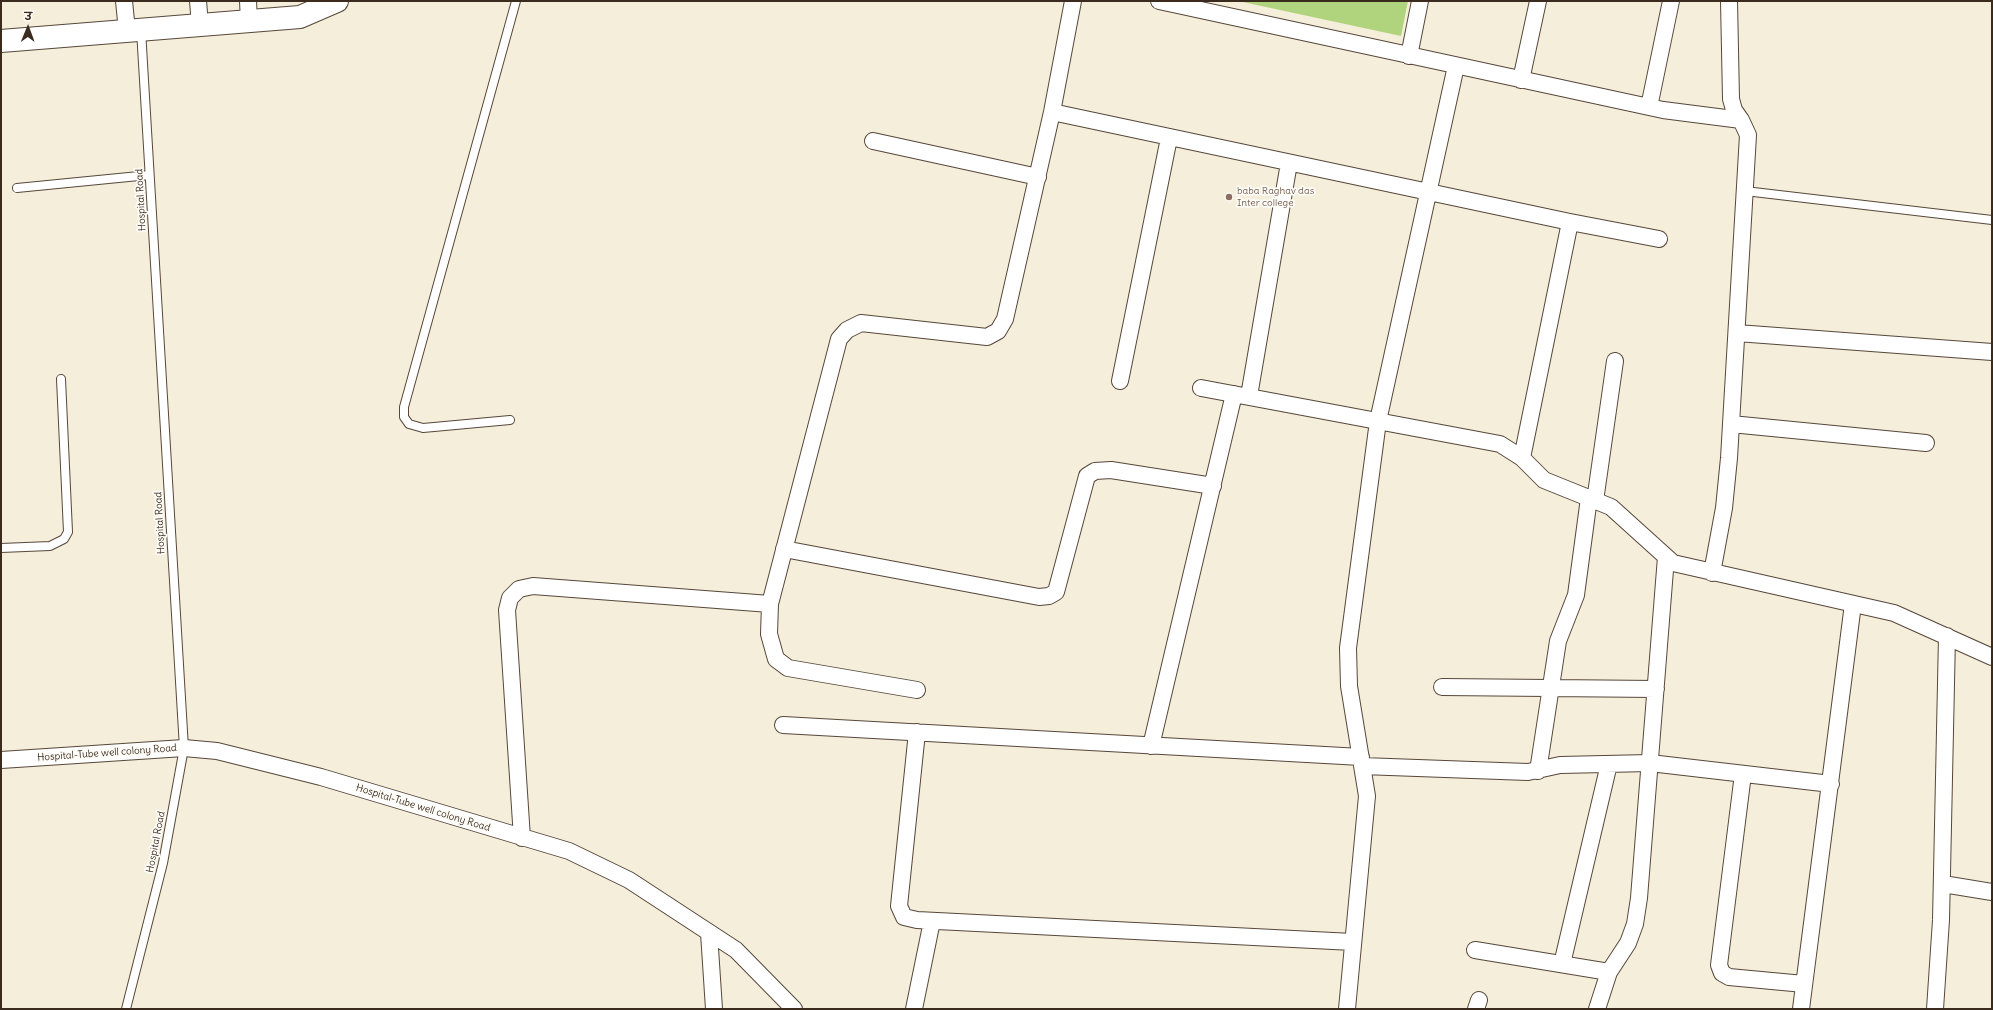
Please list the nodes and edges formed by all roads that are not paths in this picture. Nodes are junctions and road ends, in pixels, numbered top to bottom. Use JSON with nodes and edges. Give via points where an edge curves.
{"nodes":[{"id":1,"x":124,"y":1,"type":"edge"},
{"id":2,"x":198,"y":1,"type":"edge"},
{"id":3,"x":337,"y":1,"type":"edge"},
{"id":4,"x":516,"y":1,"type":"edge"},
{"id":5,"x":1073,"y":1,"type":"edge"},
{"id":6,"x":1159,"y":1,"type":"edge"},
{"id":7,"x":1420,"y":1,"type":"edge"},
{"id":8,"x":1538,"y":1,"type":"edge"},
{"id":9,"x":1671,"y":1,"type":"edge"},
{"id":10,"x":1729,"y":1,"type":"edge"},
{"id":11,"x":248,"y":11,"type":"edge"},
{"id":12,"x":200,"y":25,"type":"junction"},
{"id":13,"x":134,"y":30,"type":"junction"},
{"id":14,"x":1,"y":41,"type":"edge"},
{"id":15,"x":1409,"y":56,"type":"junction"},
{"id":16,"x":1456,"y":66,"type":"junction"},
{"id":17,"x":1521,"y":80,"type":"junction"},
{"id":18,"x":1649,"y":107,"type":"junction"},
{"id":19,"x":1052,"y":112,"type":"junction"},
{"id":20,"x":1741,"y":120,"type":"junction"},
{"id":21,"x":1169,"y":138,"type":"junction"},
{"id":22,"x":873,"y":141,"type":"dead end"},
{"id":23,"x":1289,"y":163,"type":"junction"},
{"id":24,"x":149,"y":175,"type":"junction"},
{"id":25,"x":1038,"y":176,"type":"junction"},
{"id":26,"x":17,"y":188,"type":"dead end"},
{"id":27,"x":1745,"y":191,"type":"junction"},
{"id":28,"x":1428,"y":192,"type":"junction"},
{"id":29,"x":1992,"y":220,"type":"edge"},
{"id":30,"x":1570,"y":222,"type":"junction"},
{"id":31,"x":1659,"y":239,"type":"dead end"},
{"id":32,"x":1737,"y":334,"type":"junction"},
{"id":33,"x":1992,"y":352,"type":"edge"},
{"id":34,"x":1614,"y":361,"type":"dead end"},
{"id":35,"x":61,"y":379,"type":"dead end"},
{"id":36,"x":1120,"y":381,"type":"dead end"},
{"id":37,"x":1201,"y":388,"type":"dead end"},
{"id":38,"x":1242,"y":395,"type":"junction"},
{"id":39,"x":510,"y":420,"type":"dead end"},
{"id":40,"x":1378,"y":421,"type":"junction"},
{"id":41,"x":1732,"y":424,"type":"junction"},
{"id":42,"x":1926,"y":443,"type":"dead end"},
{"id":43,"x":1522,"y":458,"type":"junction"},
{"id":44,"x":1213,"y":486,"type":"junction"},
{"id":45,"x":1592,"y":499,"type":"junction"},
{"id":46,"x":1,"y":548,"type":"edge"},
{"id":47,"x":784,"y":549,"type":"junction"},
{"id":48,"x":1666,"y":557,"type":"junction"},
{"id":49,"x":1712,"y":573,"type":"junction"},
{"id":50,"x":770,"y":604,"type":"junction"},
{"id":51,"x":1853,"y":604,"type":"junction"},
{"id":52,"x":1947,"y":636,"type":"junction"},
{"id":53,"x":1992,"y":657,"type":"edge"},
{"id":54,"x":1442,"y":687,"type":"dead end"},
{"id":55,"x":1550,"y":688,"type":"junction"},
{"id":56,"x":1656,"y":689,"type":"junction"},
{"id":57,"x":917,"y":690,"type":"dead end"},
{"id":58,"x":784,"y":725,"type":"dead end"},
{"id":59,"x":917,"y":732,"type":"junction"},
{"id":60,"x":1151,"y":746,"type":"junction"},
{"id":61,"x":184,"y":748,"type":"junction"},
{"id":62,"x":1,"y":760,"type":"edge"},
{"id":63,"x":1362,"y":762,"type":"junction"},
{"id":64,"x":1650,"y":763,"type":"junction"},
{"id":65,"x":1609,"y":764,"type":"junction"},
{"id":66,"x":1538,"y":771,"type":"junction"},
{"id":67,"x":1743,"y":774,"type":"junction"},
{"id":68,"x":1830,"y":784,"type":"junction"},
{"id":69,"x":522,"y":838,"type":"junction"},
{"id":70,"x":1943,"y":884,"type":"junction"},
{"id":71,"x":1992,"y":892,"type":"edge"},
{"id":72,"x":932,"y":921,"type":"junction"},
{"id":73,"x":709,"y":933,"type":"junction"},
{"id":74,"x":1353,"y":942,"type":"junction"},
{"id":75,"x":1475,"y":950,"type":"dead end"},
{"id":76,"x":1562,"y":964,"type":"junction"},
{"id":77,"x":1609,"y":972,"type":"junction"},
{"id":78,"x":1804,"y":984,"type":"junction"},
{"id":79,"x":126,"y":1009,"type":"edge"},
{"id":80,"x":714,"y":1009,"type":"edge"},
{"id":81,"x":794,"y":1009,"type":"edge"},
{"id":82,"x":914,"y":1009,"type":"edge"},
{"id":83,"x":1346,"y":1009,"type":"edge"},
{"id":84,"x":1597,"y":1009,"type":"edge"},
{"id":85,"x":1801,"y":1009,"type":"edge"},
{"id":86,"x":1935,"y":1009,"type":"edge"}],
"edges":[{"from":1,"to":13,"type":"street"},
{"from":2,"to":12,"type":"street"},
{"from":3,"to":11,"type":"main road","via":[[300,17]]},
{"from":4,"to":39,"type":"lane","via":[[404,407],[404,417],[409,424],[423,428]]},
{"from":5,"to":19,"type":"street"},
{"from":6,"to":15,"type":"street"},
{"from":7,"to":15,"type":"street"},
{"from":8,"to":17,"type":"street"},
{"from":9,"to":18,"type":"street"},
{"from":10,"to":20,"type":"street","via":[[1731,99],[1734,110]]},
{"from":11,"to":12,"type":"main road"},
{"from":12,"to":13,"type":"main road"},
{"from":13,"to":14,"type":"main road"},
{"from":13,"to":24,"type":"lane","name":"Hospital Road"},
{"from":15,"to":16,"type":"street"},
{"from":16,"to":17,"type":"street"},
{"from":16,"to":28,"type":"street"},
{"from":17,"to":18,"type":"street"},
{"from":18,"to":20,"type":"street"},
{"from":19,"to":21,"type":"street"},
{"from":19,"to":25,"type":"street"},
{"from":20,"to":27,"type":"street","via":[[1748,135]]},
{"from":21,"to":23,"type":"street"},
{"from":21,"to":36,"type":"street"},
{"from":22,"to":25,"type":"street"},
{"from":23,"to":28,"type":"street"},
{"from":23,"to":38,"type":"street"},
{"from":24,"to":26,"type":"lane"},
{"from":24,"to":61,"type":"lane","name":"Hospital Road"},
{"from":25,"to":47,"type":"street","via":[[1006,319],[998,331],[987,337],[861,324],[847,330],[839,339]]},
{"from":27,"to":29,"type":"lane"},
{"from":27,"to":32,"type":"street"},
{"from":28,"to":30,"type":"street"},
{"from":28,"to":40,"type":"street"},
{"from":30,"to":31,"type":"street"},
{"from":30,"to":43,"type":"street"},
{"from":32,"to":33,"type":"street"},
{"from":32,"to":41,"type":"street"},
{"from":34,"to":45,"type":"street"},
{"from":35,"to":46,"type":"lane","via":[[68,532],[64,539],[50,546]]},
{"from":37,"to":38,"type":"street"},
{"from":38,"to":40,"type":"street"},
{"from":38,"to":44,"type":"street"},
{"from":40,"to":43,"type":"street","via":[[1500,444]]},
{"from":40,"to":63,"type":"street","via":[[1348,648],[1347,673]]},
{"from":41,"to":42,"type":"street"},
{"from":41,"to":49,"type":"street","via":[[1724,508]]},
{"from":43,"to":45,"type":"street","via":[[1544,480]]},
{"from":44,"to":47,"type":"street","via":[[1111,470],[1095,470],[1087,476],[1056,592],[1049,596],[1039,597]]},
{"from":44,"to":60,"type":"street"},
{"from":45,"to":48,"type":"street","via":[[1611,507]]},
{"from":45,"to":55,"type":"street","via":[[1576,595],[1558,641]]},
{"from":47,"to":50,"type":"street"},
{"from":48,"to":49,"type":"street","via":[[1673,563]]},
{"from":48,"to":56,"type":"street"},
{"from":49,"to":51,"type":"street"},
{"from":50,"to":57,"type":"street","via":[[769,634],[774,653],[776,659],[788,668]]},
{"from":50,"to":69,"type":"street","via":[[533,586],[519,589],[510,598],[506,610]]},
{"from":51,"to":52,"type":"street","via":[[1894,613]]},
{"from":51,"to":68,"type":"street"},
{"from":52,"to":53,"type":"street"},
{"from":52,"to":70,"type":"street"},
{"from":54,"to":55,"type":"street"},
{"from":55,"to":56,"type":"street"},
{"from":55,"to":66,"type":"street"},
{"from":56,"to":64,"type":"street"},
{"from":58,"to":59,"type":"street"},
{"from":59,"to":60,"type":"street"},
{"from":59,"to":72,"type":"street","via":[[899,906],[904,917]]},
{"from":60,"to":63,"type":"street"},
{"from":61,"to":62,"type":"street","name":"Hospital-Tube well colony Road"},
{"from":61,"to":69,"type":"street","name":"Hospital-Tube well colony Road","via":[[217,751],[321,777]]},
{"from":61,"to":79,"type":"lane","name":"Hospital Road","via":[[163,863]]},
{"from":63,"to":66,"type":"street"},
{"from":63,"to":74,"type":"street","via":[[1367,809]]},
{"from":64,"to":65,"type":"street"},
{"from":64,"to":67,"type":"street"},
{"from":64,"to":77,"type":"street","via":[[1635,924],[1628,943]]},
{"from":65,"to":66,"type":"street","via":[[1560,765]]},
{"from":65,"to":76,"type":"street"},
{"from":67,"to":68,"type":"street"},
{"from":67,"to":78,"type":"street","via":[[1719,965],[1722,973],[1729,977]]},
{"from":68,"to":78,"type":"street"},
{"from":69,"to":73,"type":"street","name":"Hospital-Tube well colony Road","via":[[569,851],[629,880]]},
{"from":70,"to":71,"type":"street"},
{"from":70,"to":86,"type":"street"},
{"from":72,"to":74,"type":"street"},
{"from":72,"to":82,"type":"street"},
{"from":73,"to":80,"type":"street"},
{"from":73,"to":81,"type":"street","name":"Hospital-Tube well colony Road","via":[[736,950]]},
{"from":74,"to":83,"type":"street"},
{"from":75,"to":76,"type":"street"},
{"from":76,"to":77,"type":"street"},
{"from":77,"to":84,"type":"street"},
{"from":78,"to":85,"type":"street"}]}
